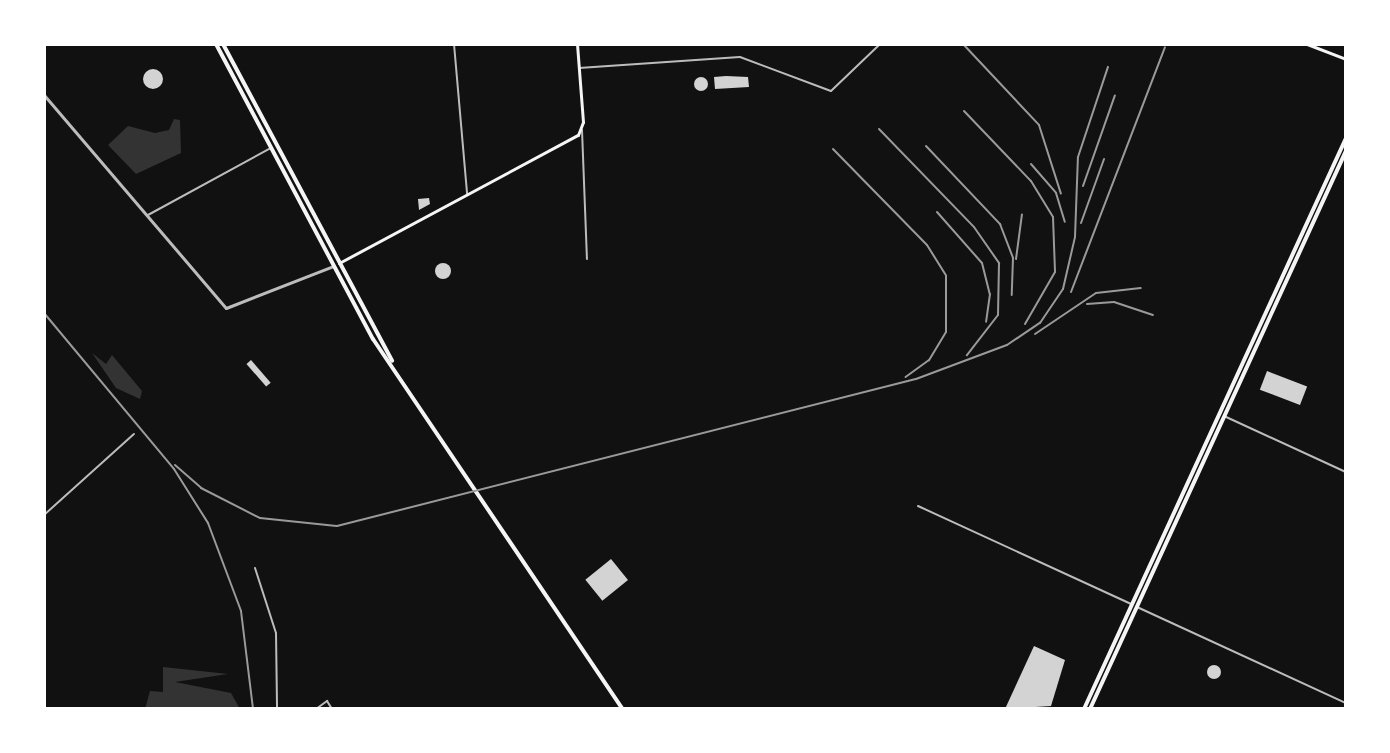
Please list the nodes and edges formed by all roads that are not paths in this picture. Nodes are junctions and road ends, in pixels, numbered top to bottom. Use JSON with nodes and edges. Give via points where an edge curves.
{"nodes":[{"id":1,"x":216,"y":44,"type":"edge"},
{"id":2,"x":223,"y":44,"type":"edge"},
{"id":3,"x":454,"y":44,"type":"edge"},
{"id":4,"x":577,"y":44,"type":"edge"},
{"id":5,"x":880,"y":44,"type":"edge"},
{"id":6,"x":1307,"y":44,"type":"edge"},
{"id":7,"x":1346,"y":59,"type":"edge"},
{"id":8,"x":579,"y":68,"type":"junction"},
{"id":9,"x":233,"y":70,"type":"junction"},
{"id":10,"x":44,"y":95,"type":"edge"},
{"id":11,"x":582,"y":129,"type":"junction"},
{"id":12,"x":582,"y":138,"type":"junction"},
{"id":13,"x":1346,"y":138,"type":"edge"},
{"id":14,"x":571,"y":139,"type":"junction"},
{"id":15,"x":583,"y":145,"type":"junction"},
{"id":16,"x":271,"y":148,"type":"junction"},
{"id":17,"x":1346,"y":151,"type":"edge"},
{"id":18,"x":467,"y":195,"type":"junction"},
{"id":19,"x":308,"y":211,"type":"junction"},
{"id":20,"x":147,"y":216,"type":"junction"},
{"id":21,"x":587,"y":259,"type":"dead end"},
{"id":22,"x":336,"y":264,"type":"junction"},
{"id":23,"x":1222,"y":415,"type":"junction"},
{"id":24,"x":134,"y":434,"type":"dead end"},
{"id":25,"x":1346,"y":472,"type":"edge"},
{"id":26,"x":918,"y":506,"type":"dead end"},
{"id":27,"x":44,"y":515,"type":"edge"},
{"id":28,"x":255,"y":568,"type":"dead end"},
{"id":29,"x":1134,"y":606,"type":"junction"},
{"id":30,"x":1346,"y":703,"type":"edge"},
{"id":31,"x":277,"y":709,"type":"edge"},
{"id":32,"x":316,"y":709,"type":"edge"},
{"id":33,"x":332,"y":709,"type":"edge"},
{"id":34,"x":623,"y":709,"type":"edge"},
{"id":35,"x":1084,"y":709,"type":"edge"},
{"id":36,"x":1090,"y":709,"type":"edge"}],
"edges":[{"from":1,"to":9,"type":"main road"},
{"from":2,"to":9,"type":"main road"},
{"from":3,"to":18,"type":"street"},
{"from":4,"to":8,"type":"main road"},
{"from":5,"to":8,"type":"street","via":[[831,91],[740,57]]},
{"from":6,"to":7,"type":"main road"},
{"from":8,"to":11,"type":"main road"},
{"from":9,"to":16,"type":"main road"},
{"from":9,"to":19,"type":"main road"},
{"from":10,"to":20,"type":"street"},
{"from":11,"to":12,"type":"street"},
{"from":11,"to":14,"type":"main road"},
{"from":12,"to":14,"type":"street"},
{"from":12,"to":15,"type":"street"},
{"from":13,"to":23,"type":"main road"},
{"from":14,"to":15,"type":"street"},
{"from":14,"to":18,"type":"main road"},
{"from":15,"to":21,"type":"street"},
{"from":16,"to":19,"type":"main road"},
{"from":16,"to":20,"type":"street"},
{"from":17,"to":23,"type":"main road"},
{"from":18,"to":22,"type":"main road"},
{"from":19,"to":22,"type":"main road"},
{"from":20,"to":22,"type":"street","via":[[226,308]]},
{"from":22,"to":34,"type":"main road","via":[[403,381]]},
{"from":23,"to":25,"type":"street"},
{"from":23,"to":29,"type":"main road"},
{"from":24,"to":27,"type":"street"},
{"from":26,"to":29,"type":"street"},
{"from":28,"to":31,"type":"street","via":[[276,633]]},
{"from":29,"to":30,"type":"street"},
{"from":29,"to":35,"type":"main road"},
{"from":29,"to":36,"type":"main road"},
{"from":32,"to":33,"type":"street","via":[[327,701]]}]}
